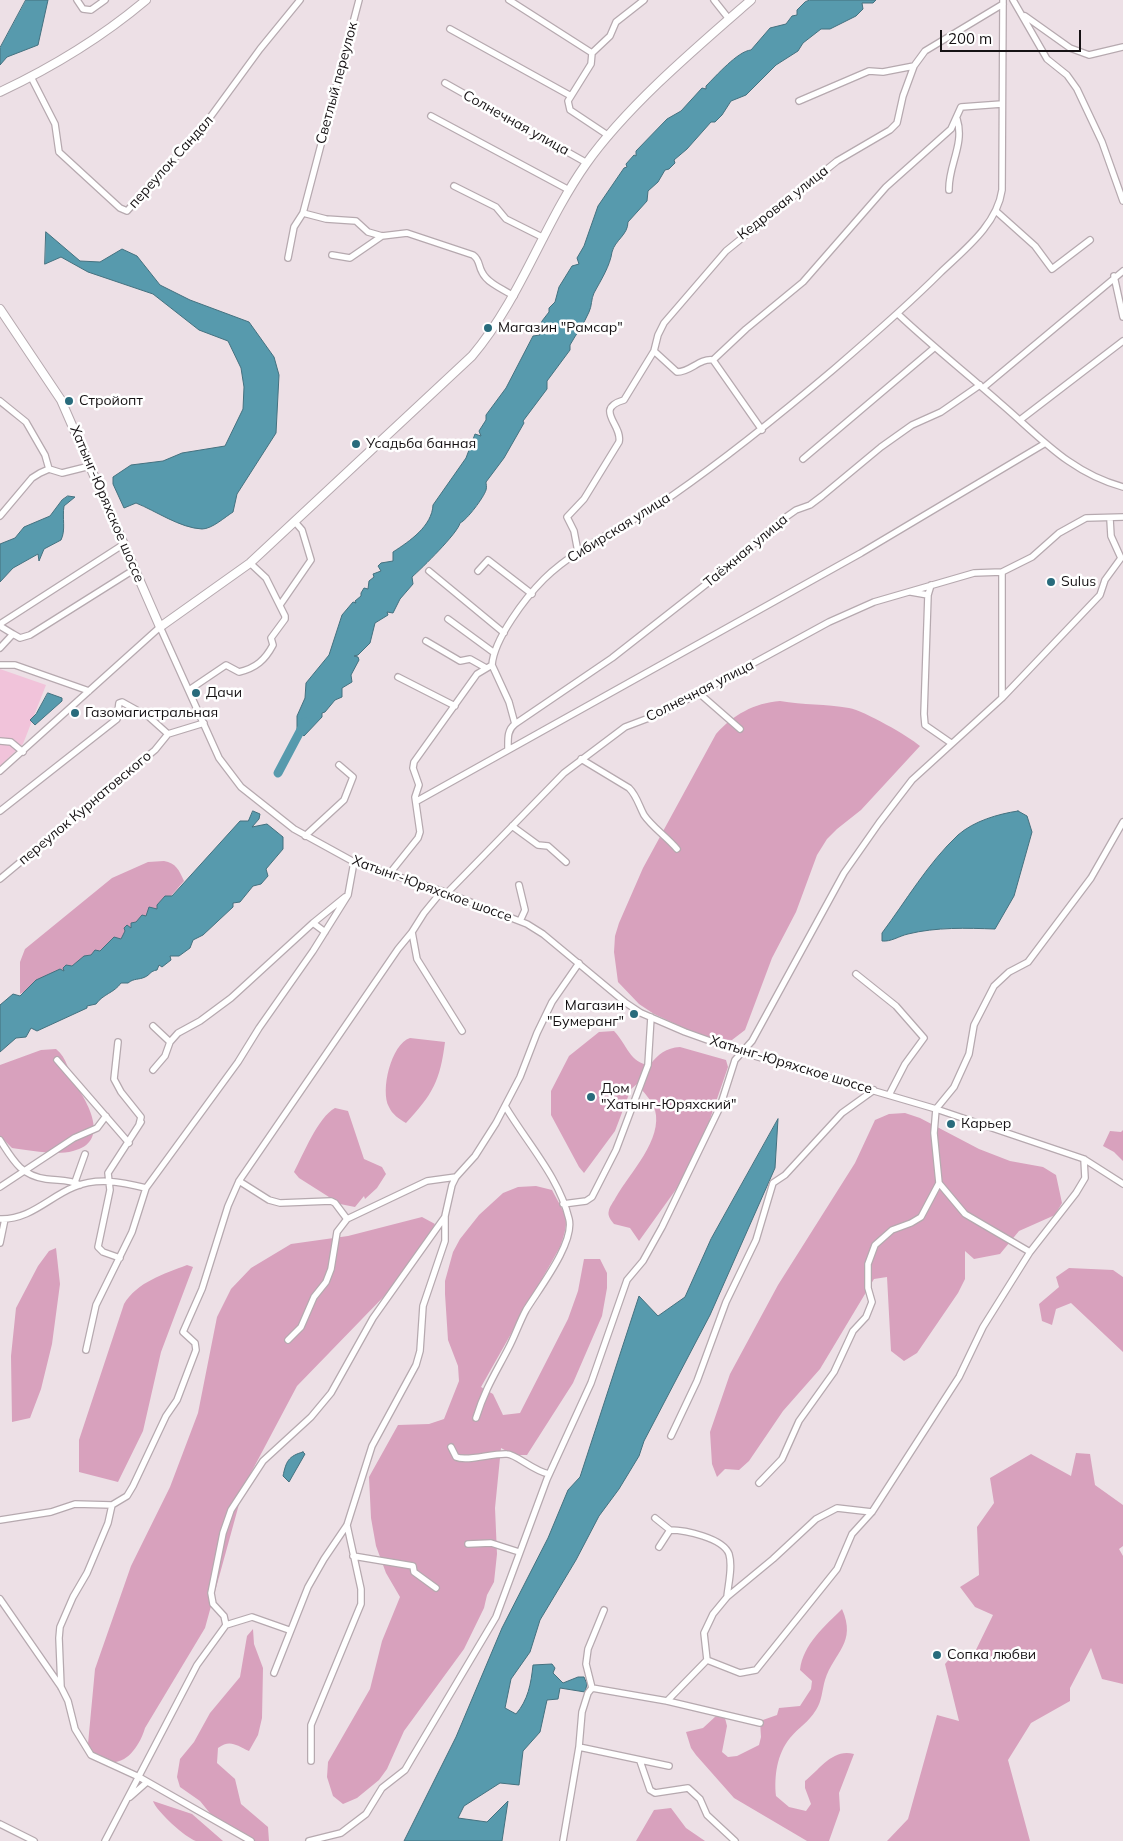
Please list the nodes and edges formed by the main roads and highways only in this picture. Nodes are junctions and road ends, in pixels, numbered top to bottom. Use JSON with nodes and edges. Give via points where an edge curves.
{"nodes":[{"id":1,"x":146,"y":0,"type":"edge"},
{"id":2,"x":750,"y":0,"type":"edge"},
{"id":3,"x":0,"y":92,"type":"edge"},
{"id":4,"x":0,"y":309,"type":"edge"}],
"edges":[{"from":1,"to":3,"type":"main road","via":[[86,47]]},
{"from":2,"to":4,"type":"main road","name":"Хатынг-Юряхское шоссе","via":[[632,110],[587,163],[569,190],[514,296],[472,356],[250,563],[160,627],[61,400]]}]}
